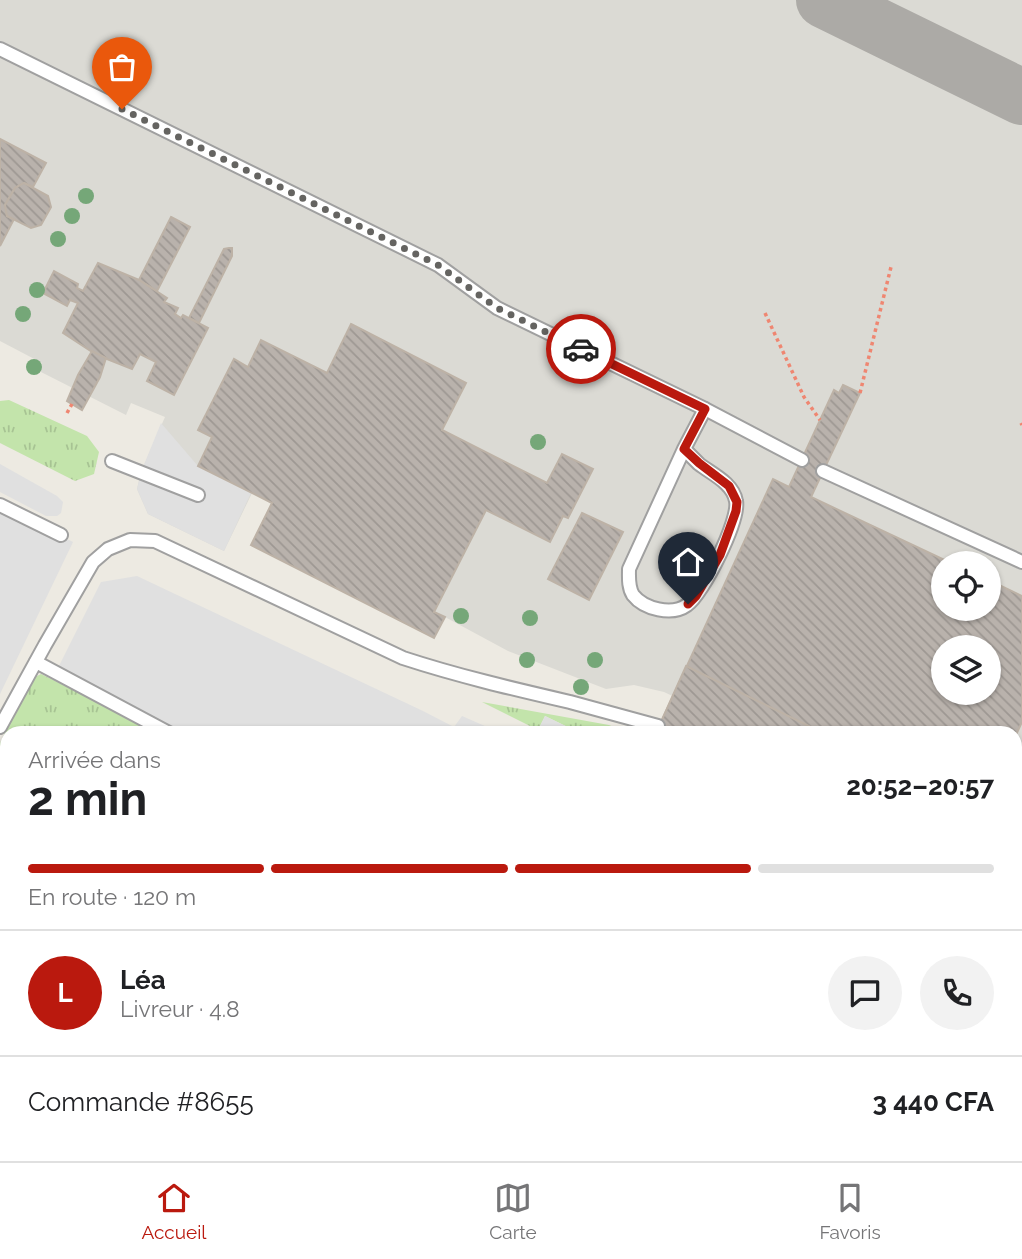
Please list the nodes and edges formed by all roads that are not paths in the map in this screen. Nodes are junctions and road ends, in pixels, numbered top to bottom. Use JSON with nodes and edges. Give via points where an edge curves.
{"nodes":[{"id":1,"x":0,"y":49,"type":"edge"},
{"id":2,"x":705,"y":409,"type":"junction"},
{"id":3,"x":684,"y":449,"type":"junction"},
{"id":4,"x":802,"y":460,"type":"dead end"},
{"id":5,"x":112,"y":461,"type":"dead end"},
{"id":6,"x":823,"y":471,"type":"dead end"},
{"id":7,"x":198,"y":495,"type":"dead end"},
{"id":8,"x":0,"y":505,"type":"edge"},
{"id":9,"x":61,"y":535,"type":"dead end"},
{"id":10,"x":1022,"y":562,"type":"edge"},
{"id":11,"x":36,"y":662,"type":"junction"},
{"id":12,"x":1,"y":726,"type":"edge"},
{"id":13,"x":156,"y":726,"type":"edge"},
{"id":14,"x":658,"y":726,"type":"dead end"}],
"edges":[{"from":1,"to":2,"type":"lane","via":[[438,265],[497,308]]},
{"from":2,"to":3,"type":"lane"},
{"from":2,"to":4,"type":"lane"},
{"from":3,"to":3,"type":"lane","via":[[629,569],[633,594],[666,611],[679,610],[696,596],[720,555],[736,511],[729,486]]},
{"from":5,"to":7,"type":"lane"},
{"from":6,"to":10,"type":"lane"},
{"from":8,"to":9,"type":"lane"},
{"from":11,"to":12,"type":"lane"},
{"from":11,"to":13,"type":"lane"},
{"from":11,"to":14,"type":"lane","via":[[93,562],[108,549],[130,540],[155,541],[403,658]]}]}
